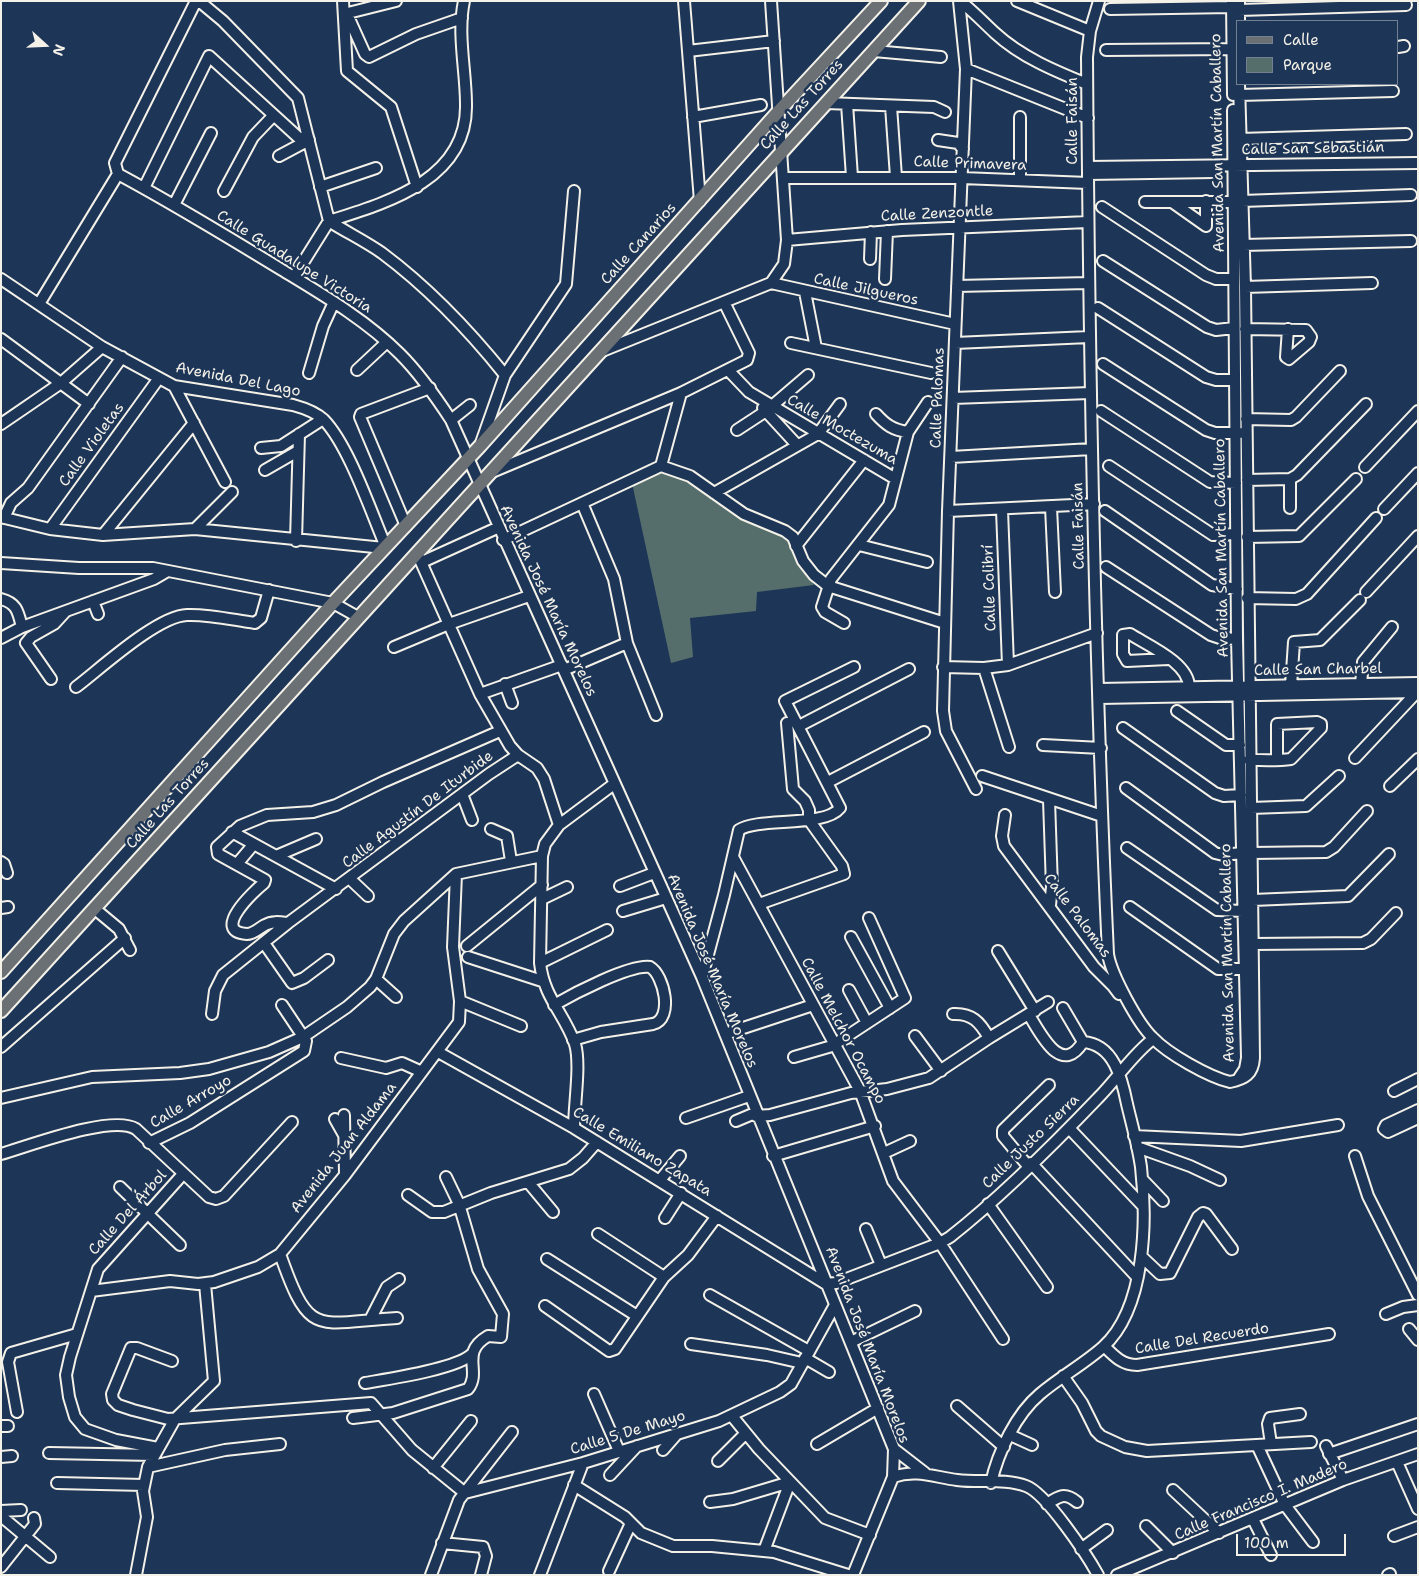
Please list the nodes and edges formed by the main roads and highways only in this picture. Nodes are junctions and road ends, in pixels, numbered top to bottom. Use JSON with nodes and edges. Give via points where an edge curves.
{"nodes":[{"id":1,"x":881,"y":1,"type":"edge"},
{"id":2,"x":919,"y":1,"type":"edge"},
{"id":3,"x":700,"y":201,"type":"joint"},
{"id":4,"x":406,"y":526,"type":"joint"},
{"id":5,"x":1,"y":972,"type":"edge"},
{"id":6,"x":1,"y":1011,"type":"edge"}],
"edges":[{"from":1,"to":3,"type":"main road","name":"Calle Las Torres"},
{"from":2,"to":6,"type":"main road","name":"Calle Las Torres","via":[[479,484],[420,557],[358,618]]},
{"from":3,"to":4,"type":"main road","name":"Calle Canarios"},
{"from":4,"to":5,"type":"main road","name":"Calle Las Torres"}]}
